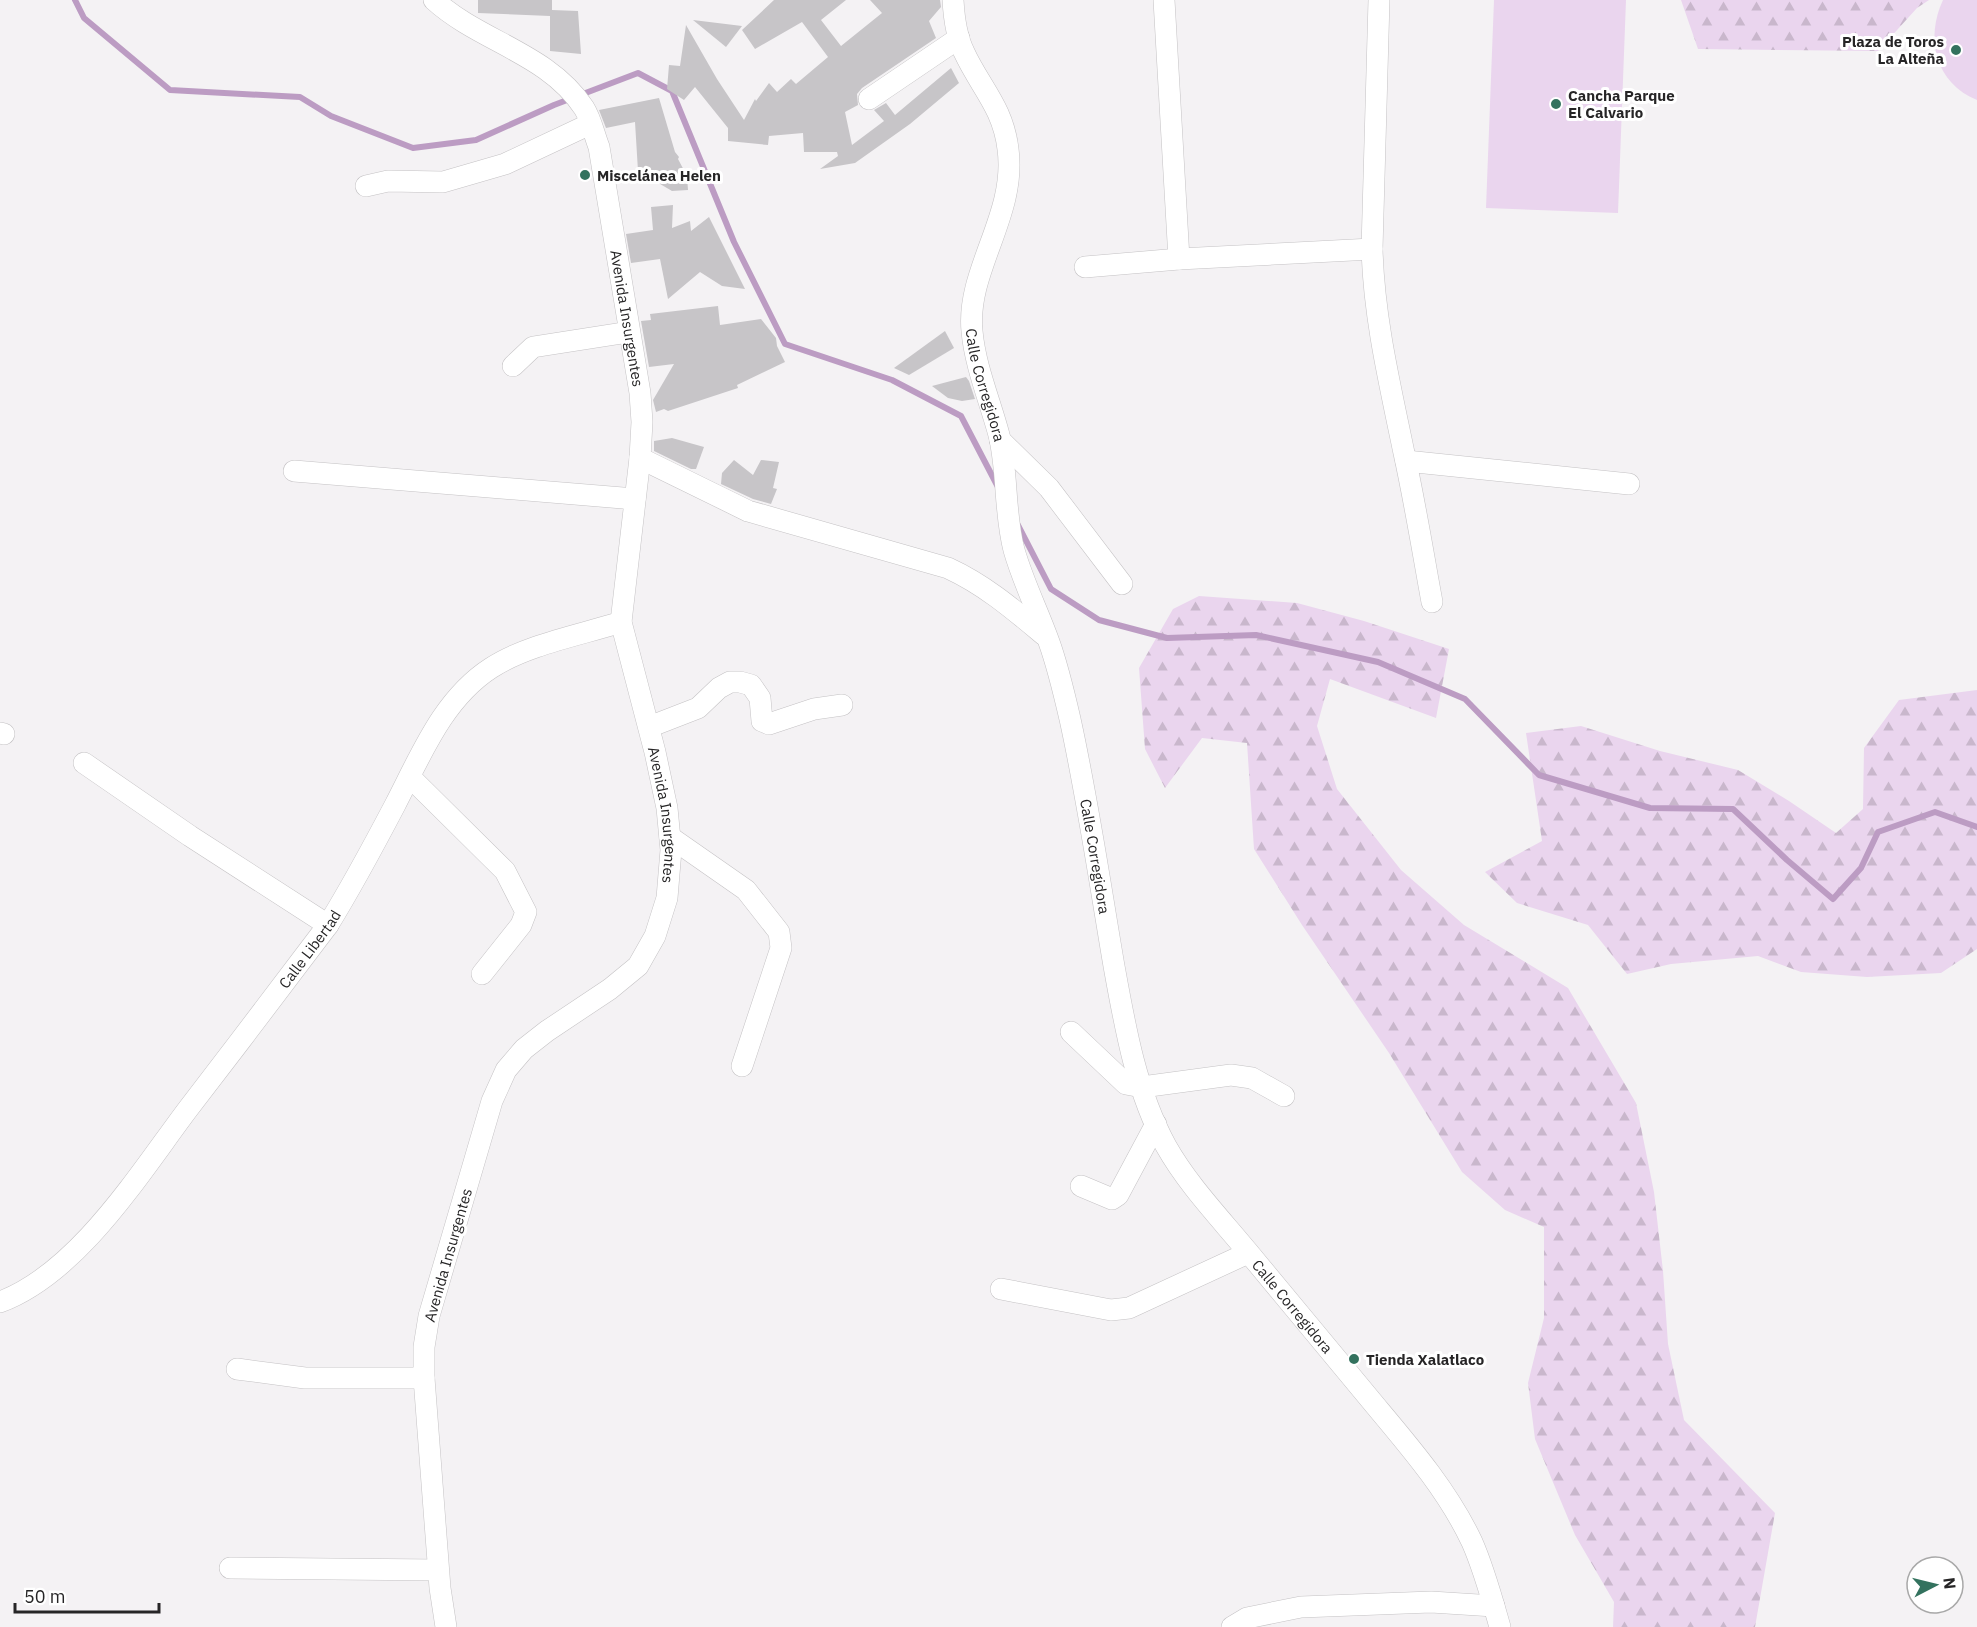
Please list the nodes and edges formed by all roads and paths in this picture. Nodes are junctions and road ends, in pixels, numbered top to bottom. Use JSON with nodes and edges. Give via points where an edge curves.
{"nodes":[{"id":1,"x":434,"y":0,"type":"edge"},
{"id":2,"x":953,"y":0,"type":"edge"},
{"id":3,"x":1164,"y":0,"type":"edge"},
{"id":4,"x":1379,"y":0,"type":"edge"},
{"id":5,"x":959,"y":38,"type":"junction"},
{"id":6,"x":869,"y":99,"type":"dead end"},
{"id":7,"x":587,"y":116,"type":"junction"},
{"id":8,"x":366,"y":186,"type":"dead end"},
{"id":9,"x":1372,"y":249,"type":"junction"},
{"id":10,"x":1179,"y":259,"type":"junction"},
{"id":11,"x":1085,"y":267,"type":"dead end"},
{"id":12,"x":629,"y":332,"type":"junction"},
{"id":13,"x":513,"y":366,"type":"dead end"},
{"id":14,"x":1000,"y":440,"type":"junction"},
{"id":15,"x":640,"y":458,"type":"junction"},
{"id":16,"x":1406,"y":461,"type":"junction"},
{"id":17,"x":294,"y":471,"type":"dead end"},
{"id":18,"x":1629,"y":484,"type":"dead end"},
{"id":19,"x":635,"y":499,"type":"junction"},
{"id":20,"x":1122,"y":584,"type":"dead end"},
{"id":21,"x":1432,"y":602,"type":"dead end"},
{"id":22,"x":621,"y":622,"type":"junction"},
{"id":23,"x":1048,"y":638,"type":"junction"},
{"id":24,"x":842,"y":705,"type":"dead end"},
{"id":25,"x":649,"y":727,"type":"junction"},
{"id":26,"x":84,"y":763,"type":"dead end"},
{"id":27,"x":410,"y":777,"type":"junction"},
{"id":28,"x":670,"y":837,"type":"junction"},
{"id":29,"x":328,"y":925,"type":"junction"},
{"id":30,"x":482,"y":974,"type":"dead end"},
{"id":31,"x":1071,"y":1032,"type":"dead end"},
{"id":32,"x":742,"y":1066,"type":"dead end"},
{"id":33,"x":1142,"y":1087,"type":"junction"},
{"id":34,"x":1284,"y":1096,"type":"dead end"},
{"id":35,"x":1156,"y":1124,"type":"junction"},
{"id":36,"x":1081,"y":1186,"type":"dead end"},
{"id":37,"x":1248,"y":1253,"type":"junction"},
{"id":38,"x":1000,"y":1289,"type":"dead end"},
{"id":39,"x":0,"y":1302,"type":"edge"},
{"id":40,"x":237,"y":1370,"type":"dead end"},
{"id":41,"x":424,"y":1378,"type":"junction"},
{"id":42,"x":230,"y":1568,"type":"dead end"},
{"id":43,"x":438,"y":1569,"type":"junction"},
{"id":44,"x":1494,"y":1606,"type":"junction"},
{"id":45,"x":446,"y":1627,"type":"edge"},
{"id":46,"x":1232,"y":1627,"type":"edge"},
{"id":47,"x":1500,"y":1627,"type":"edge"}],
"edges":[{"from":1,"to":7,"type":"street","via":[[464,23],[539,64],[561,82]]},
{"from":2,"to":5,"type":"street","name":"Calle Corregidora"},
{"from":3,"to":10,"type":"street"},
{"from":4,"to":9,"type":"street"},
{"from":5,"to":6,"type":"street"},
{"from":5,"to":14,"type":"street","name":"Calle Corregidora","via":[[992,98],[1009,150],[1006,200],[972,302],[974,342]]},
{"from":7,"to":8,"type":"street","via":[[505,164],[443,183],[388,181]]},
{"from":7,"to":12,"type":"street","name":"Avenida Insurgentes","via":[[599,147]]},
{"from":9,"to":10,"type":"street"},
{"from":9,"to":16,"type":"street","via":[[1377,322]]},
{"from":10,"to":11,"type":"street"},
{"from":12,"to":13,"type":"street","via":[[533,347]]},
{"from":12,"to":15,"type":"street","name":"Avenida Insurgentes","via":[[640,393]]},
{"from":14,"to":20,"type":"street","via":[[1049,488]]},
{"from":14,"to":23,"type":"street","name":"Calle Corregidora","via":[[1007,519],[1023,576]]},
{"from":15,"to":19,"type":"street","name":"Avenida Insurgentes"},
{"from":15,"to":23,"type":"street","via":[[748,511],[948,568],[992,592]]},
{"from":16,"to":18,"type":"street"},
{"from":16,"to":21,"type":"street"},
{"from":17,"to":19,"type":"street"},
{"from":19,"to":22,"type":"street","name":"Avenida Insurgentes"},
{"from":22,"to":25,"type":"street","name":"Avenida Insurgentes"},
{"from":22,"to":27,"type":"street","name":"Calle Libertad","via":[[520,653],[480,676],[456,698],[438,723]]},
{"from":23,"to":33,"type":"street","name":"Calle Corregidora","via":[[1072,726],[1119,992]]},
{"from":24,"to":25,"type":"street","via":[[814,709],[769,724],[762,721],[760,698],[751,685],[730,682],[699,708]]},
{"from":25,"to":28,"type":"street","name":"Avenida Insurgentes"},
{"from":26,"to":29,"type":"street"},
{"from":27,"to":29,"type":"street","name":"Calle Libertad"},
{"from":27,"to":30,"type":"street","via":[[505,871],[526,912],[521,925]]},
{"from":28,"to":32,"type":"street","via":[[746,890],[779,932],[781,948]]},
{"from":28,"to":41,"type":"street","name":"Avenida Insurgentes","via":[[667,898],[655,936],[638,966],[524,1049],[506,1070],[492,1101],[429,1316]]},
{"from":29,"to":39,"type":"street","name":"Calle Libertad","via":[[105,1219],[48,1275]]},
{"from":31,"to":33,"type":"street","via":[[1126,1084]]},
{"from":33,"to":34,"type":"street","via":[[1231,1075],[1252,1078]]},
{"from":33,"to":35,"type":"street","name":"Calle Corregidora"},
{"from":35,"to":36,"type":"street","via":[[1118,1195],[1112,1199]]},
{"from":35,"to":37,"type":"street","name":"Calle Corregidora","via":[[1197,1191]]},
{"from":37,"to":38,"type":"street","via":[[1129,1308],[1111,1310]]},
{"from":37,"to":44,"type":"street","name":"Calle Corregidora","via":[[1442,1490],[1472,1542]]},
{"from":40,"to":41,"type":"street","via":[[305,1378]]},
{"from":41,"to":43,"type":"street","name":"Avenida Insurgentes"},
{"from":42,"to":43,"type":"street"},
{"from":43,"to":45,"type":"street","name":"Avenida Insurgentes"},
{"from":44,"to":46,"type":"street","via":[[1431,1602],[1301,1607],[1247,1618]]},
{"from":44,"to":47,"type":"street","name":"Calle Corregidora"}]}
